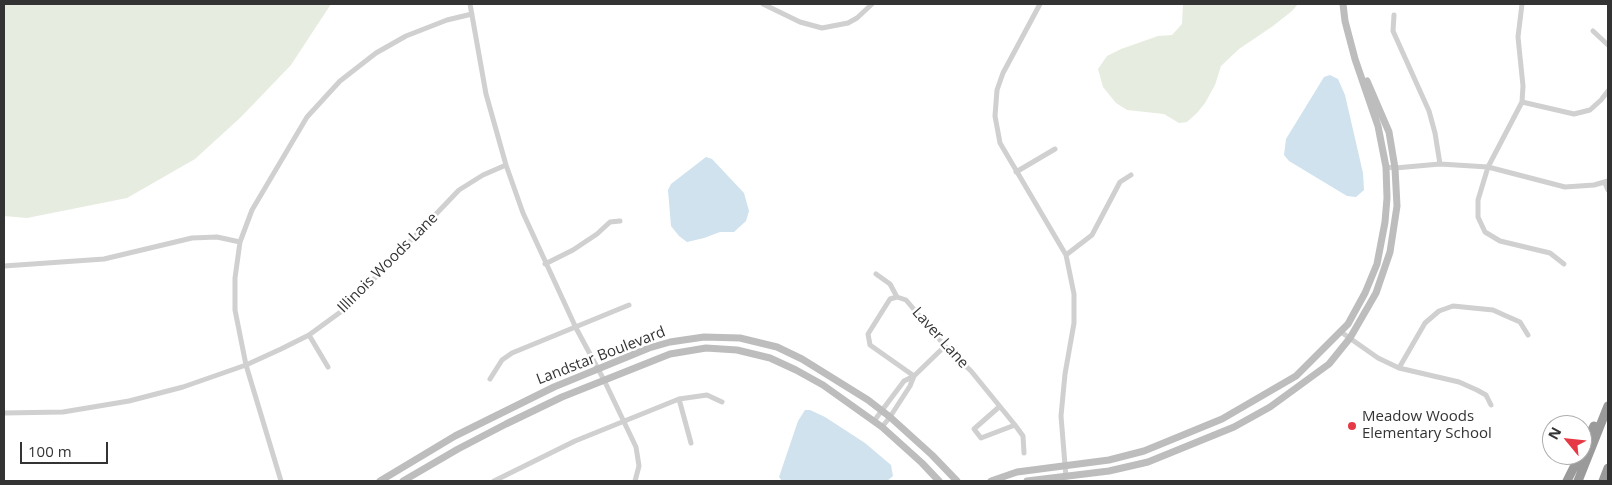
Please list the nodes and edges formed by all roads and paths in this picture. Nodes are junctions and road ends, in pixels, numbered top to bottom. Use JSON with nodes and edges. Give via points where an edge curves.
{"nodes":[{"id":1,"x":470,"y":4,"type":"edge"},
{"id":2,"x":762,"y":4,"type":"edge"},
{"id":3,"x":872,"y":4,"type":"edge"},
{"id":4,"x":1040,"y":4,"type":"edge"},
{"id":5,"x":1343,"y":4,"type":"edge"},
{"id":6,"x":1522,"y":4,"type":"edge"},
{"id":7,"x":472,"y":14,"type":"junction"},
{"id":8,"x":1394,"y":15,"type":"dead end"},
{"id":9,"x":1593,"y":31,"type":"dead end"},
{"id":10,"x":1608,"y":45,"type":"edge"},
{"id":11,"x":1355,"y":59,"type":"junction"},
{"id":12,"x":1608,"y":91,"type":"edge"},
{"id":13,"x":1522,"y":102,"type":"junction"},
{"id":14,"x":1055,"y":149,"type":"dead end"},
{"id":15,"x":1440,"y":164,"type":"junction"},
{"id":16,"x":506,"y":165,"type":"junction"},
{"id":17,"x":1386,"y":167,"type":"junction"},
{"id":18,"x":1488,"y":167,"type":"junction"},
{"id":19,"x":1395,"y":168,"type":"junction"},
{"id":20,"x":1016,"y":172,"type":"junction"},
{"id":21,"x":1131,"y":175,"type":"dead end"},
{"id":22,"x":1606,"y":182,"type":"edge"},
{"id":23,"x":1608,"y":190,"type":"edge"},
{"id":24,"x":620,"y":221,"type":"dead end"},
{"id":25,"x":240,"y":242,"type":"junction"},
{"id":26,"x":1066,"y":255,"type":"junction"},
{"id":27,"x":546,"y":264,"type":"junction"},
{"id":28,"x":1564,"y":264,"type":"dead end"},
{"id":29,"x":4,"y":266,"type":"edge"},
{"id":30,"x":876,"y":274,"type":"dead end"},
{"id":31,"x":897,"y":296,"type":"junction"},
{"id":32,"x":629,"y":305,"type":"dead end"},
{"id":33,"x":1348,"y":324,"type":"junction"},
{"id":34,"x":576,"y":328,"type":"junction"},
{"id":35,"x":1341,"y":332,"type":"junction"},
{"id":36,"x":308,"y":335,"type":"junction"},
{"id":37,"x":1528,"y":335,"type":"dead end"},
{"id":38,"x":1350,"y":338,"type":"junction"},
{"id":39,"x":945,"y":346,"type":"junction"},
{"id":40,"x":246,"y":365,"type":"junction"},
{"id":41,"x":328,"y":367,"type":"dead end"},
{"id":42,"x":1399,"y":368,"type":"junction"},
{"id":43,"x":598,"y":369,"type":"junction"},
{"id":44,"x":914,"y":376,"type":"junction"},
{"id":45,"x":490,"y":379,"type":"dead end"},
{"id":46,"x":604,"y":380,"type":"junction"},
{"id":47,"x":679,"y":399,"type":"junction"},
{"id":48,"x":1608,"y":400,"type":"edge"},
{"id":49,"x":722,"y":402,"type":"dead end"},
{"id":50,"x":1491,"y":405,"type":"dead end"},
{"id":51,"x":1608,"y":406,"type":"edge"},
{"id":52,"x":999,"y":407,"type":"junction"},
{"id":53,"x":882,"y":411,"type":"junction"},
{"id":54,"x":4,"y":414,"type":"edge"},
{"id":55,"x":890,"y":417,"type":"junction"},
{"id":56,"x":624,"y":420,"type":"junction"},
{"id":57,"x":874,"y":421,"type":"junction"},
{"id":58,"x":1015,"y":425,"type":"junction"},
{"id":59,"x":882,"y":427,"type":"junction"},
{"id":60,"x":1592,"y":431,"type":"edge"},
{"id":61,"x":691,"y":443,"type":"dead end"},
{"id":62,"x":1024,"y":453,"type":"dead end"},
{"id":63,"x":1575,"y":465,"type":"edge"},
{"id":64,"x":1066,"y":466,"type":"junction"},
{"id":65,"x":1608,"y":468,"type":"edge"},
{"id":66,"x":1066,"y":476,"type":"junction"},
{"id":67,"x":281,"y":481,"type":"edge"},
{"id":68,"x":380,"y":481,"type":"edge"},
{"id":69,"x":403,"y":481,"type":"edge"},
{"id":70,"x":494,"y":481,"type":"edge"},
{"id":71,"x":635,"y":481,"type":"edge"},
{"id":72,"x":939,"y":481,"type":"edge"},
{"id":73,"x":957,"y":481,"type":"edge"},
{"id":74,"x":991,"y":481,"type":"edge"},
{"id":75,"x":1027,"y":481,"type":"edge"},
{"id":76,"x":1567,"y":481,"type":"edge"},
{"id":77,"x":1578,"y":481,"type":"edge"},
{"id":78,"x":1603,"y":481,"type":"edge"}],
"edges":[{"from":1,"to":7,"type":"street"},
{"from":2,"to":3,"type":"street","via":[[800,22],[822,28],[848,23]]},
{"from":4,"to":20,"type":"street","via":[[997,90],[995,116],[1000,143]]},
{"from":5,"to":11,"type":"street"},
{"from":6,"to":13,"type":"street","via":[[1518,37]]},
{"from":7,"to":16,"type":"street","via":[[486,94]]},
{"from":7,"to":25,"type":"street","via":[[406,36],[376,53],[340,81],[308,116],[252,210]]},
{"from":8,"to":15,"type":"street","via":[[1393,31],[1428,111]]},
{"from":9,"to":10,"type":"street"},
{"from":11,"to":17,"type":"street","via":[[1378,126]]},
{"from":11,"to":19,"type":"street","via":[[1388,132]]},
{"from":12,"to":13,"type":"street","via":[[1590,110],[1574,114]]},
{"from":13,"to":18,"type":"street"},
{"from":14,"to":20,"type":"street"},
{"from":15,"to":18,"type":"street"},
{"from":15,"to":19,"type":"street"},
{"from":16,"to":27,"type":"street"},
{"from":16,"to":36,"type":"street","name":"Illinois Woods Lane","via":[[459,190],[346,308]]},
{"from":17,"to":19,"type":"street"},
{"from":17,"to":33,"type":"street","via":[[1385,222],[1377,264]]},
{"from":18,"to":22,"type":"street","via":[[1565,187]]},
{"from":18,"to":28,"type":"street","via":[[1478,200],[1478,217],[1485,232],[1500,241],[1550,253]]},
{"from":19,"to":38,"type":"street","via":[[1397,206],[1390,252],[1376,293]]},
{"from":20,"to":26,"type":"street"},
{"from":21,"to":26,"type":"street","via":[[1120,182],[1092,235]]},
{"from":22,"to":23,"type":"street"},
{"from":24,"to":27,"type":"street","via":[[610,222],[573,250]]},
{"from":25,"to":29,"type":"street","via":[[217,237],[192,238],[104,259]]},
{"from":25,"to":40,"type":"street","via":[[235,310]]},
{"from":26,"to":64,"type":"street","via":[[1074,294],[1074,323],[1061,416]]},
{"from":27,"to":34,"type":"street"},
{"from":30,"to":31,"type":"street","via":[[890,284]]},
{"from":31,"to":39,"type":"street","name":"Laver Lane","via":[[906,300]]},
{"from":31,"to":44,"type":"street","name":"Laver Lane","via":[[890,299],[868,334],[870,346]]},
{"from":32,"to":34,"type":"street"},
{"from":33,"to":35,"type":"street"},
{"from":33,"to":38,"type":"street"},
{"from":34,"to":43,"type":"street"},
{"from":34,"to":45,"type":"street","via":[[512,353],[502,360]]},
{"from":35,"to":38,"type":"street"},
{"from":35,"to":64,"type":"street","via":[[1296,376],[1222,419],[1144,452]]},
{"from":36,"to":40,"type":"street","name":"Illinois Woods Lane"},
{"from":36,"to":41,"type":"street"},
{"from":37,"to":42,"type":"street","via":[[1520,322],[1493,310],[1453,306],[1439,311],[1425,323]]},
{"from":38,"to":42,"type":"street"},
{"from":38,"to":66,"type":"street","via":[[1329,364],[1270,407],[1234,428],[1148,462]]},
{"from":39,"to":44,"type":"street"},
{"from":39,"to":52,"type":"street","name":"Laver Lane","via":[[971,371]]},
{"from":40,"to":54,"type":"street","name":"Illinois Woods Lane","via":[[128,402],[63,412]]},
{"from":40,"to":67,"type":"street"},
{"from":42,"to":50,"type":"street","via":[[1459,382],[1486,395]]},
{"from":43,"to":46,"type":"street"},
{"from":43,"to":53,"type":"street","name":"Landstar Boulevard","via":[[670,342],[704,337],[740,338],[778,347],[802,358]]},
{"from":43,"to":68,"type":"street","name":"Landstar Boulevard","via":[[492,416]]},
{"from":44,"to":53,"type":"street","via":[[904,380]]},
{"from":44,"to":55,"type":"street"},
{"from":46,"to":56,"type":"street"},
{"from":46,"to":57,"type":"street","name":"Landstar Boulevard","via":[[670,354],[706,348],[737,350],[770,358],[796,370]]},
{"from":46,"to":69,"type":"street","name":"Landstar Boulevard","via":[[458,448]]},
{"from":47,"to":49,"type":"street","via":[[707,395]]},
{"from":47,"to":56,"type":"street"},
{"from":47,"to":61,"type":"street"},
{"from":48,"to":60,"type":"highway"},
{"from":51,"to":77,"type":"highway"},
{"from":52,"to":58,"type":"street","name":"Laver Lane"},
{"from":52,"to":58,"type":"street","via":[[974,429],[981,438]]},
{"from":53,"to":55,"type":"street","name":"Landstar Boulevard"},
{"from":53,"to":57,"type":"street"},
{"from":55,"to":59,"type":"street"},
{"from":55,"to":73,"type":"street","name":"Landstar Boulevard"},
{"from":56,"to":70,"type":"street"},
{"from":56,"to":71,"type":"street","via":[[640,466]]},
{"from":57,"to":59,"type":"street","name":"Landstar Boulevard"},
{"from":58,"to":62,"type":"street","name":"Laver Lane","via":[[1023,436]]},
{"from":59,"to":72,"type":"street","name":"Landstar Boulevard"},
{"from":63,"to":76,"type":"highway"},
{"from":64,"to":66,"type":"street"},
{"from":64,"to":74,"type":"street","via":[[1017,472]]},
{"from":65,"to":78,"type":"highway"},
{"from":66,"to":75,"type":"street"}]}
